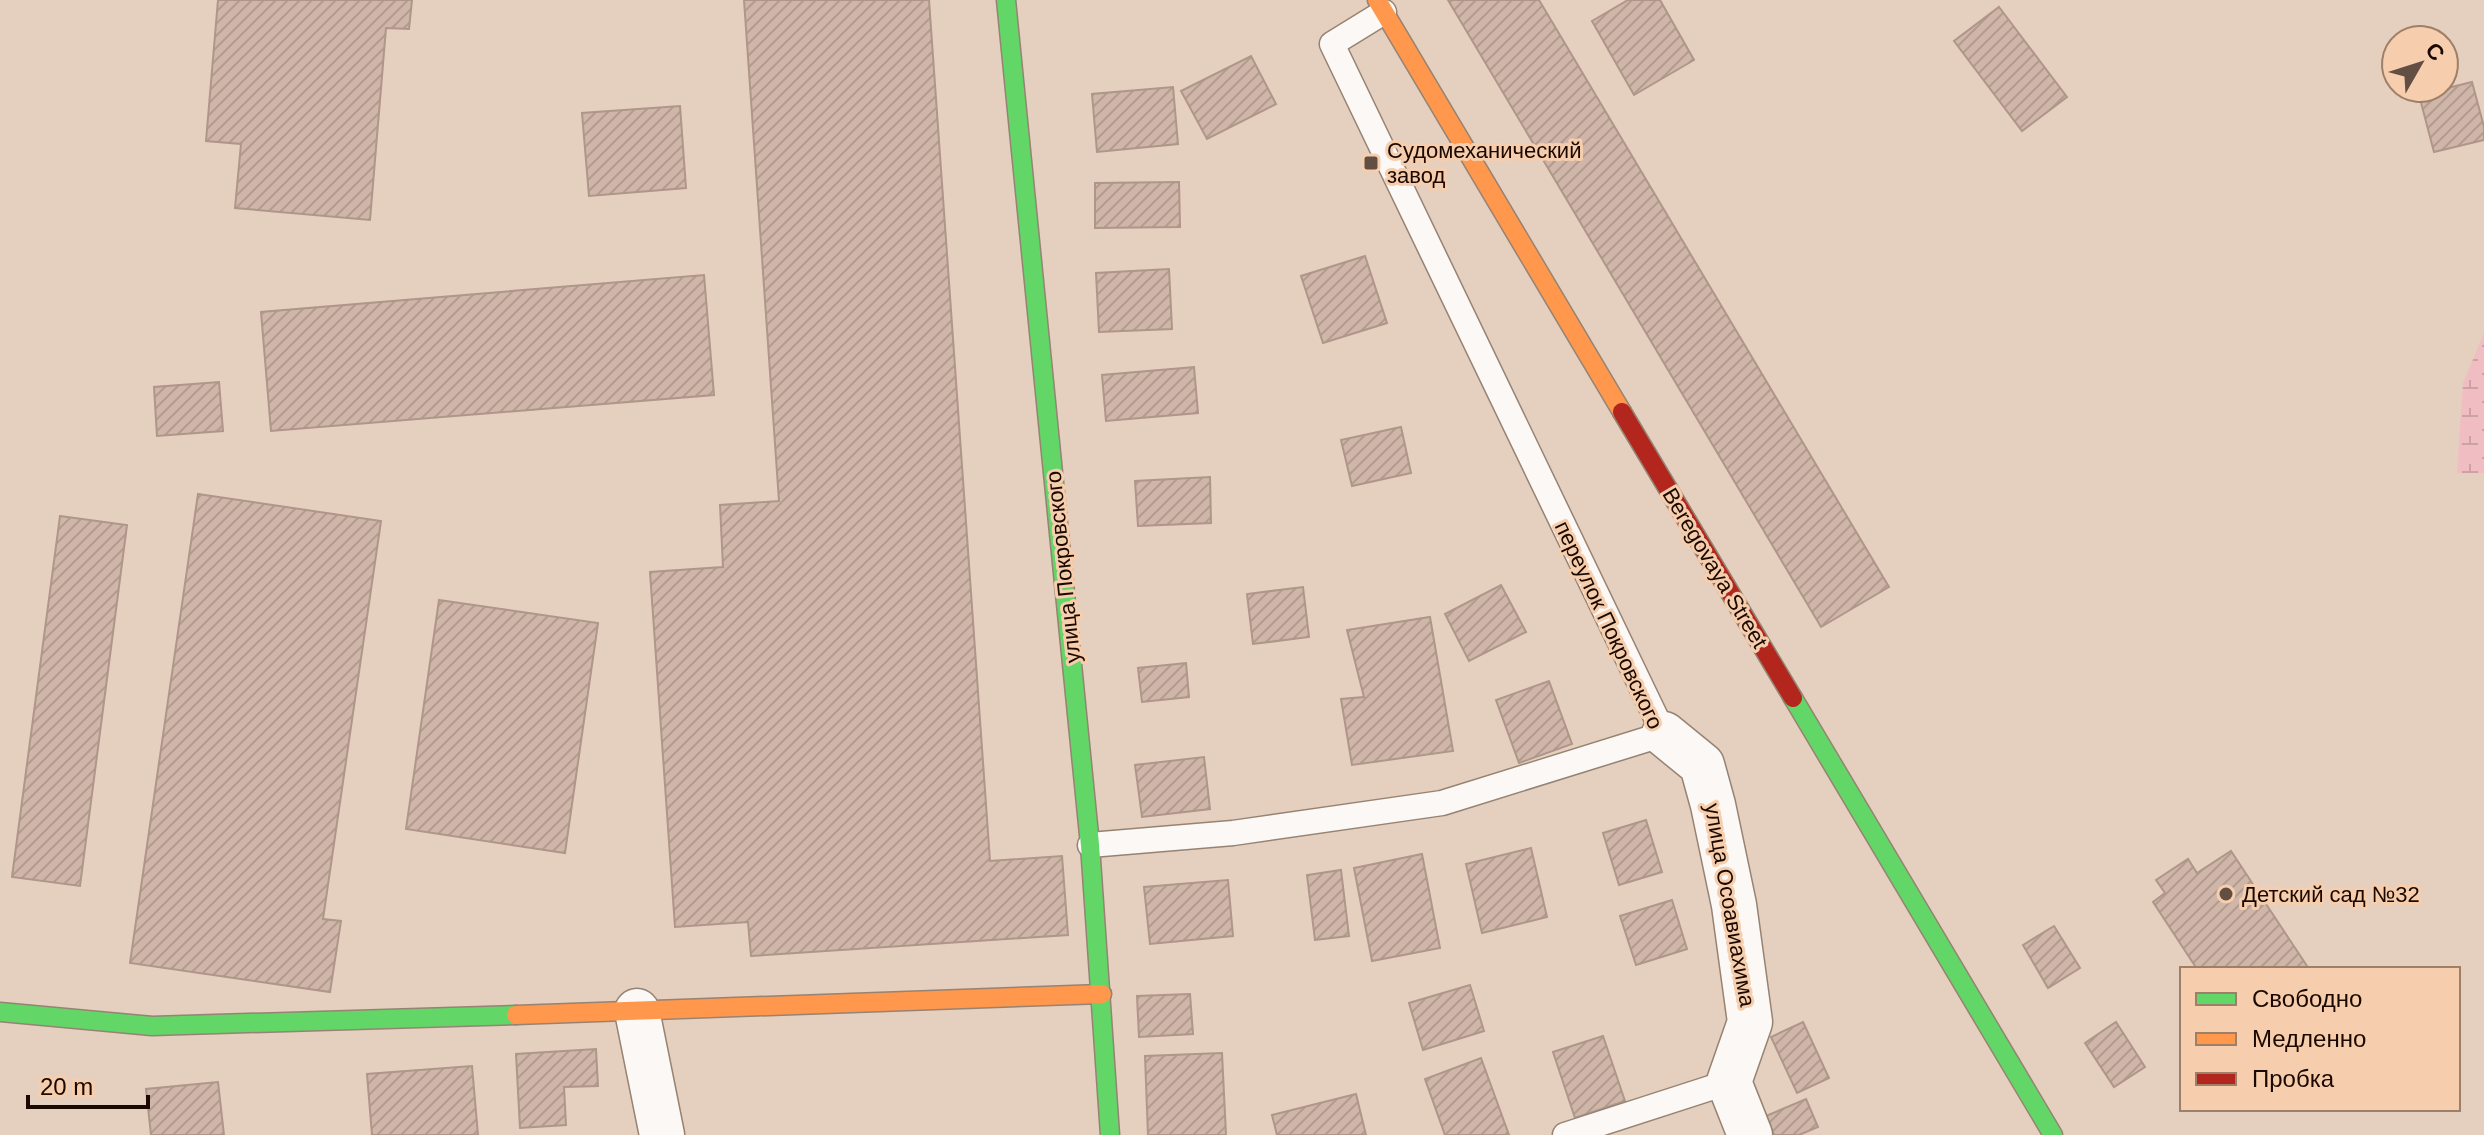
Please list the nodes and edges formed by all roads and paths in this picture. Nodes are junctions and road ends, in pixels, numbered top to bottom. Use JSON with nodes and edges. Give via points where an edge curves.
{"nodes":[{"id":1,"x":1006,"y":0,"type":"edge"},
{"id":2,"x":1381,"y":6,"type":"edge"},
{"id":3,"x":1664,"y":734,"type":"junction"},
{"id":4,"x":1090,"y":845,"type":"junction"},
{"id":5,"x":1102,"y":994,"type":"junction"},
{"id":6,"x":637,"y":1011,"type":"junction"},
{"id":7,"x":0,"y":1012,"type":"edge"},
{"id":8,"x":1729,"y":1082,"type":"junction"},
{"id":9,"x":662,"y":1135,"type":"edge"},
{"id":10,"x":1110,"y":1135,"type":"edge"},
{"id":11,"x":1565,"y":1135,"type":"edge"},
{"id":12,"x":1750,"y":1135,"type":"edge"},
{"id":13,"x":2053,"y":1135,"type":"edge"}],
"edges":[{"from":1,"to":4,"type":"street","name":"улица Покровского"},
{"from":2,"to":3,"type":"lane","name":"переулок Покровского","via":[[1332,44]]},
{"from":2,"to":13,"type":"street","name":"Beregovaya Street"},
{"from":3,"to":4,"type":"lane","name":"переулок Покровского","via":[[1442,803],[1233,833]]},
{"from":3,"to":8,"type":"street","name":"улица Осоавиахима","via":[[1702,765],[1734,905],[1750,1022]]},
{"from":4,"to":5,"type":"street","name":"улица Покровского"},
{"from":5,"to":6,"type":"street"},
{"from":5,"to":10,"type":"street","name":"улица Покровского"},
{"from":6,"to":7,"type":"street","via":[[152,1026]]},
{"from":6,"to":9,"type":"street"},
{"from":8,"to":11,"type":"lane"},
{"from":8,"to":12,"type":"street"}]}
